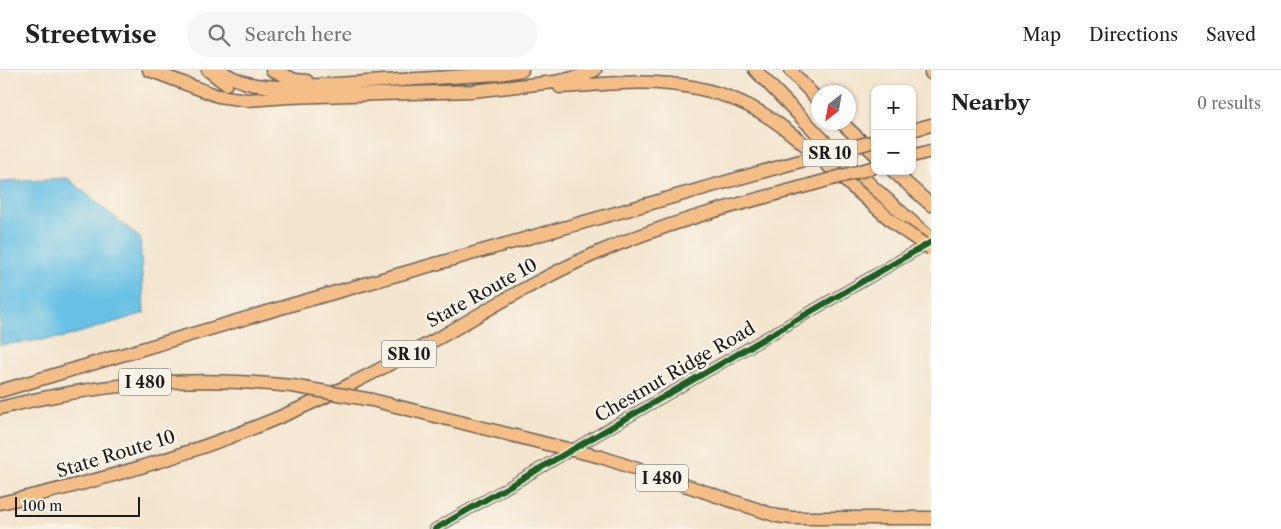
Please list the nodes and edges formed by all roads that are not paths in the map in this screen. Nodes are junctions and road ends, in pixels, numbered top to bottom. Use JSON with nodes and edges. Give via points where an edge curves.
{"nodes":[{"id":1,"x":149,"y":70,"type":"edge"},
{"id":2,"x":208,"y":70,"type":"edge"},
{"id":3,"x":220,"y":70,"type":"edge"},
{"id":4,"x":272,"y":70,"type":"edge"},
{"id":5,"x":522,"y":70,"type":"edge"},
{"id":6,"x":579,"y":70,"type":"edge"},
{"id":7,"x":595,"y":70,"type":"edge"},
{"id":8,"x":755,"y":70,"type":"edge"},
{"id":9,"x":790,"y":70,"type":"edge"},
{"id":10,"x":499,"y":74,"type":"junction"},
{"id":11,"x":337,"y":84,"type":"junction"},
{"id":12,"x":515,"y":87,"type":"junction"},
{"id":13,"x":811,"y":92,"type":"edge"},
{"id":14,"x":289,"y":97,"type":"junction"},
{"id":15,"x":931,"y":125,"type":"edge"},
{"id":16,"x":916,"y":129,"type":"edge"},
{"id":17,"x":850,"y":130,"type":"edge"},
{"id":18,"x":871,"y":141,"type":"edge"},
{"id":19,"x":871,"y":150,"type":"edge"},
{"id":20,"x":931,"y":151,"type":"edge"},
{"id":21,"x":916,"y":155,"type":"edge"},
{"id":22,"x":871,"y":168,"type":"edge"},
{"id":23,"x":897,"y":175,"type":"edge"},
{"id":24,"x":931,"y":205,"type":"edge"},
{"id":25,"x":906,"y":225,"type":"junction"},
{"id":26,"x":931,"y":241,"type":"edge"},
{"id":27,"x":931,"y":250,"type":"edge"},
{"id":28,"x":0,"y":391,"type":"edge"},
{"id":29,"x":0,"y":408,"type":"edge"},
{"id":30,"x":0,"y":503,"type":"edge"},
{"id":31,"x":931,"y":518,"type":"edge"},
{"id":32,"x":434,"y":529,"type":"edge"}],
"edges":[{"from":1,"to":14,"type":"highway","via":[[233,99]]},
{"from":2,"to":14,"type":"highway","via":[[241,91]]},
{"from":3,"to":11,"type":"highway","via":[[235,79],[259,86]]},
{"from":4,"to":11,"type":"highway","via":[[302,81]]},
{"from":5,"to":10,"type":"highway"},
{"from":6,"to":10,"type":"highway","via":[[540,77]]},
{"from":7,"to":12,"type":"highway","via":[[564,80]]},
{"from":8,"to":25,"type":"highway"},
{"from":9,"to":13,"type":"highway"},
{"from":10,"to":11,"type":"highway"},
{"from":12,"to":14,"type":"highway","via":[[462,92]]},
{"from":12,"to":25,"type":"highway","via":[[669,84],[704,89],[732,98],[759,110],[793,133]]},
{"from":15,"to":16,"type":"highway"},
{"from":17,"to":19,"type":"highway"},
{"from":18,"to":28,"type":"highway","name":"State Route 10","number":"SR 10","bridge":true,"via":[[294,304]]},
{"from":20,"to":21,"type":"highway"},
{"from":22,"to":30,"type":"highway","name":"State Route 10","number":"SR 10","bridge":true,"via":[[637,236],[534,283],[343,388],[257,425],[113,475]]},
{"from":23,"to":24,"type":"highway"},
{"from":25,"to":26,"type":"highway"},
{"from":25,"to":27,"type":"highway","bridge":true},
{"from":26,"to":32,"type":"street","name":"Chestnut Ridge Road"},
{"from":29,"to":31,"type":"highway","number":"I 480","bridge":true,"via":[[84,390],[147,382],[218,380],[292,386],[372,400],[601,457],[777,516]]}]}
